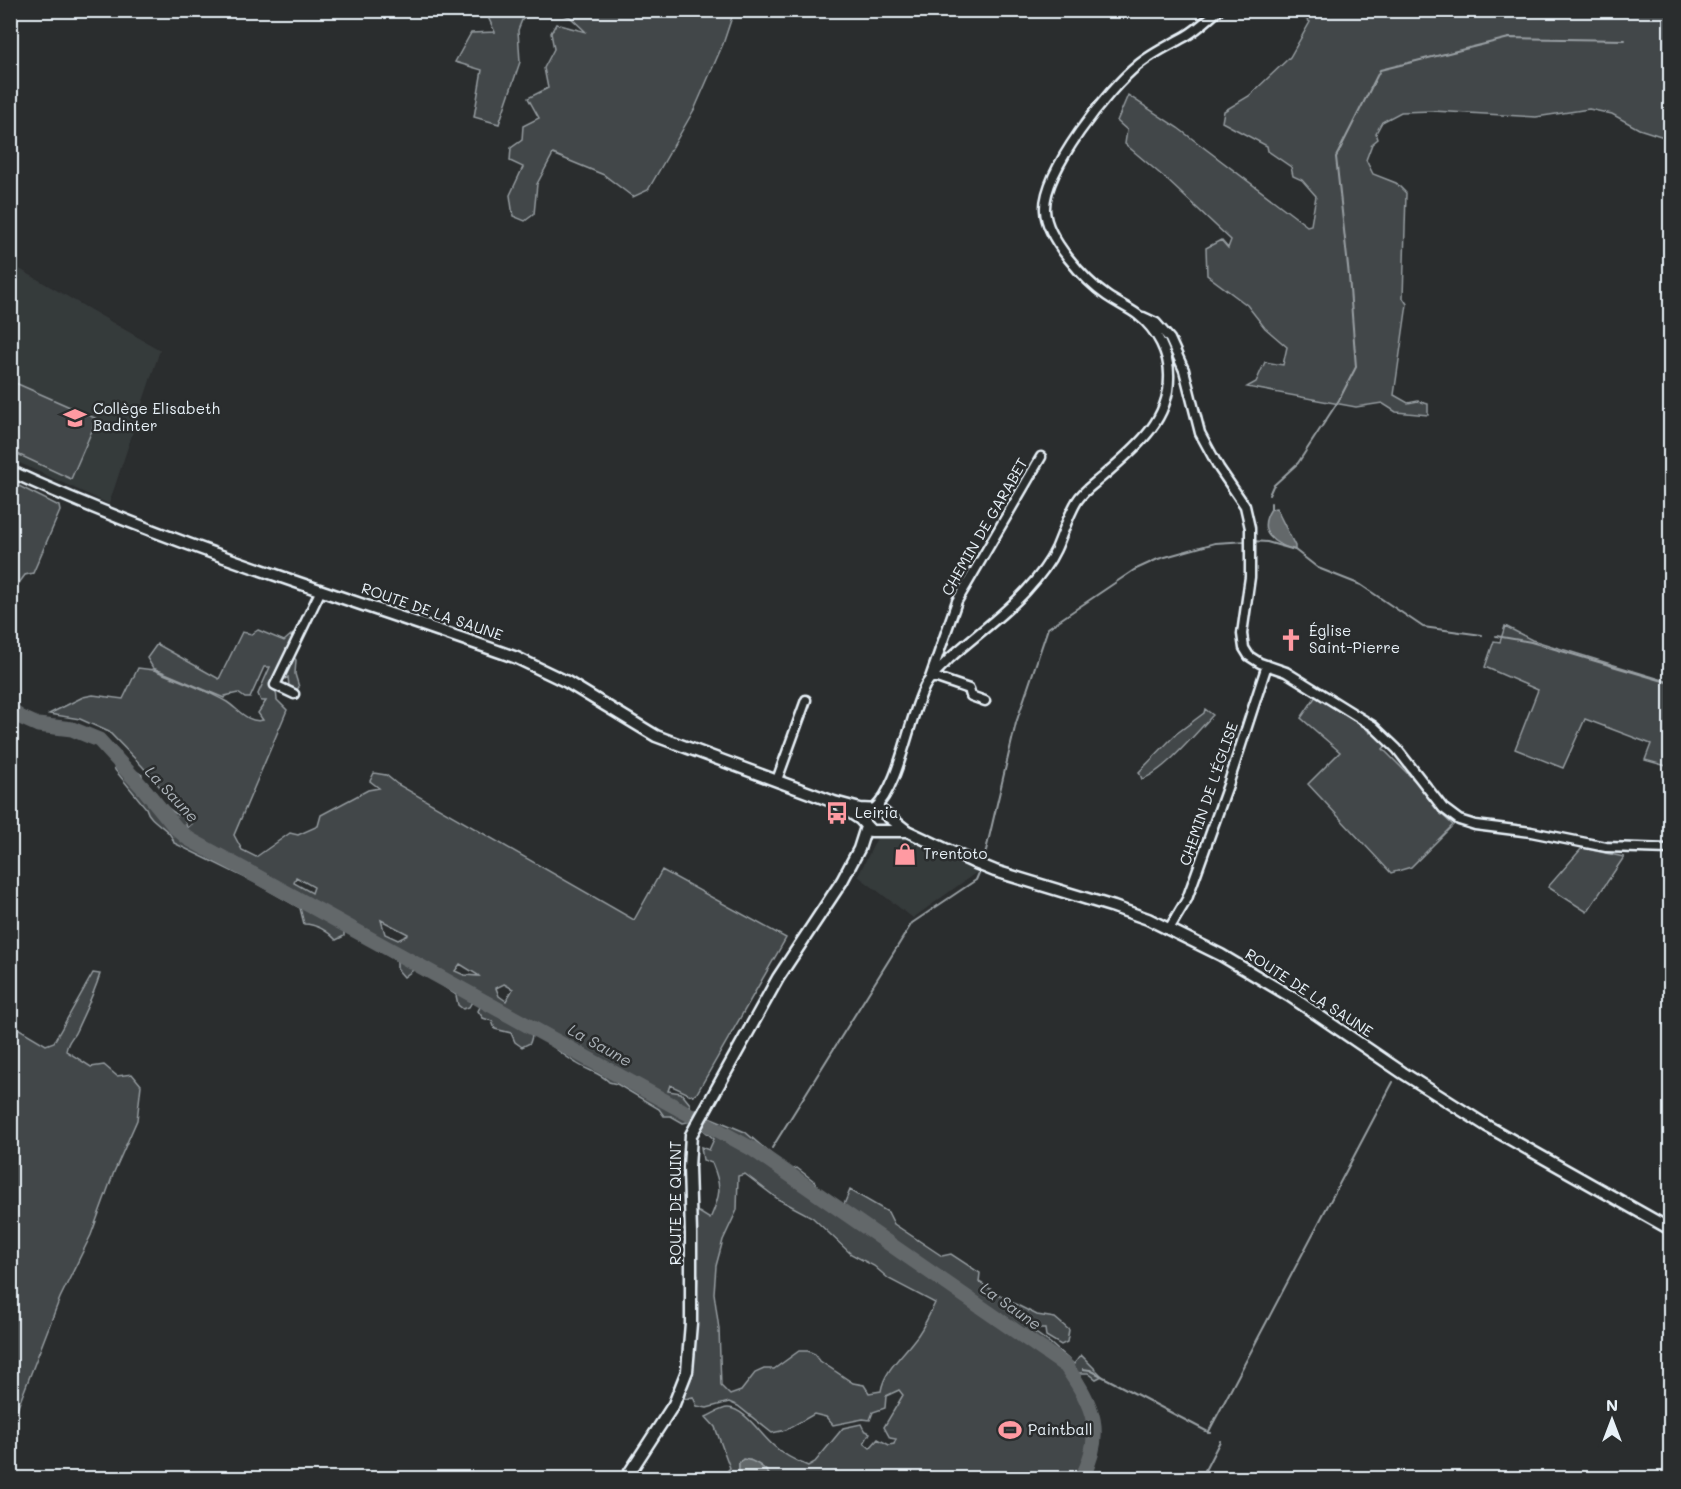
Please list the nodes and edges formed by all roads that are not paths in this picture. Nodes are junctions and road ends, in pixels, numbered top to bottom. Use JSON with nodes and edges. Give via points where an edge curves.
{"nodes":[{"id":1,"x":1219,"y":10,"type":"edge"},
{"id":2,"x":1137,"y":314,"type":"junction"},
{"id":3,"x":1041,"y":457,"type":"dead end"},
{"id":4,"x":10,"y":471,"type":"edge"},
{"id":5,"x":321,"y":590,"type":"junction"},
{"id":6,"x":1267,"y":665,"type":"junction"},
{"id":7,"x":930,"y":678,"type":"junction"},
{"id":8,"x":294,"y":694,"type":"dead end"},
{"id":9,"x":806,"y":700,"type":"dead end"},
{"id":10,"x":985,"y":701,"type":"dead end"},
{"id":11,"x":777,"y":780,"type":"junction"},
{"id":12,"x":887,"y":794,"type":"junction"},
{"id":13,"x":834,"y":802,"type":"junction"},
{"id":14,"x":872,"y":809,"type":"junction"},
{"id":15,"x":886,"y":815,"type":"junction"},
{"id":16,"x":865,"y":825,"type":"junction"},
{"id":17,"x":879,"y":831,"type":"junction"},
{"id":18,"x":907,"y":831,"type":"junction"},
{"id":19,"x":859,"y":849,"type":"junction"},
{"id":20,"x":1671,"y":849,"type":"edge"},
{"id":21,"x":1169,"y":929,"type":"junction"},
{"id":22,"x":1671,"y":1229,"type":"edge"},
{"id":23,"x":627,"y":1479,"type":"edge"}],
"edges":[{"from":1,"to":2,"type":"street","name":"CHEMIN DE GARABET","via":[[1129,73],[1079,132],[1046,197],[1046,218],[1064,251],[1096,287]]},
{"from":2,"to":6,"type":"street","via":[[1156,323],[1170,339],[1184,370],[1204,442],[1245,506],[1251,548],[1242,642],[1249,656]]},
{"from":2,"to":7,"type":"street","name":"CHEMIN DE GARABET","via":[[1158,337],[1169,367],[1161,417],[1083,494],[1055,552],[1031,585]]},
{"from":3,"to":7,"type":"street","name":"CHEMIN DE GARABET","via":[[957,601]]},
{"from":4,"to":5,"type":"street","name":"ROUTE DE LA SAUNE","via":[[148,530]]},
{"from":5,"to":8,"type":"street","via":[[275,685]]},
{"from":5,"to":11,"type":"street","name":"ROUTE DE LA SAUNE","via":[[532,664],[656,736]]},
{"from":6,"to":20,"type":"street","via":[[1286,672],[1373,726],[1397,749],[1443,808],[1459,820],[1606,847]]},
{"from":6,"to":21,"type":"street","name":"CHEMIN DE L'ÉGLISE","via":[[1187,899]]},
{"from":7,"to":10,"type":"street","via":[[969,689],[971,696]]},
{"from":7,"to":12,"type":"street","name":"CHEMIN DE GARABET"},
{"from":9,"to":11,"type":"street"},
{"from":11,"to":13,"type":"street","name":"ROUTE DE LA SAUNE"},
{"from":12,"to":14,"type":"street","name":"CHEMIN DE GARABET"},
{"from":12,"to":15,"type":"street","name":"CHEMIN DE GARABET"},
{"from":13,"to":14,"type":"street","name":"ROUTE DE LA SAUNE"},
{"from":13,"to":16,"type":"street","name":"ROUTE DE LA SAUNE"},
{"from":14,"to":15,"type":"street"},
{"from":14,"to":16,"type":"street","via":[[864,817]]},
{"from":15,"to":17,"type":"street","via":[[887,824]]},
{"from":15,"to":18,"type":"street","name":"ROUTE DE LA SAUNE"},
{"from":16,"to":17,"type":"street","via":[[871,831]]},
{"from":16,"to":19,"type":"street","name":"ROUTE DE QUINT"},
{"from":17,"to":18,"type":"street","name":"ROUTE DE LA SAUNE"},
{"from":17,"to":19,"type":"street","name":"ROUTE DE QUINT"},
{"from":18,"to":21,"type":"street","name":"ROUTE DE LA SAUNE","via":[[995,871],[1114,906]]},
{"from":19,"to":23,"type":"street","name":"ROUTE DE QUINT","via":[[837,890],[778,978],[693,1129],[688,1167],[692,1250],[687,1371],[674,1404]]},
{"from":21,"to":22,"type":"street","name":"ROUTE DE LA SAUNE","via":[[1267,981],[1487,1126]]}]}
